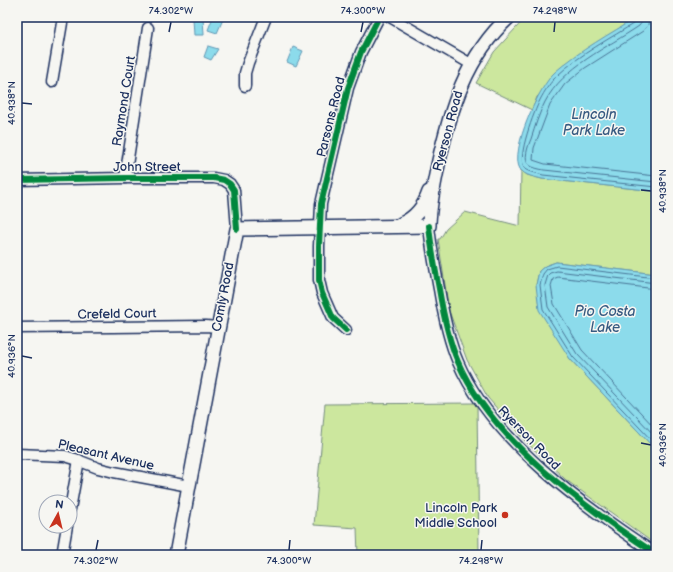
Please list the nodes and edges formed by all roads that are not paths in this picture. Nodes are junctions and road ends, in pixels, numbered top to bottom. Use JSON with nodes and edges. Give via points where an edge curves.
{"nodes":[{"id":1,"x":64,"y":17,"type":"edge"},
{"id":2,"x":266,"y":17,"type":"edge"},
{"id":3,"x":379,"y":17,"type":"edge"},
{"id":4,"x":390,"y":17,"type":"edge"},
{"id":5,"x":509,"y":17,"type":"edge"},
{"id":6,"x":148,"y":28,"type":"dead end"},
{"id":7,"x":471,"y":64,"type":"junction"},
{"id":8,"x":52,"y":82,"type":"dead end"},
{"id":9,"x":245,"y":86,"type":"dead end"},
{"id":10,"x":439,"y":160,"type":"junction"},
{"id":11,"x":125,"y":178,"type":"junction"},
{"id":12,"x":17,"y":180,"type":"edge"},
{"id":13,"x":398,"y":225,"type":"junction"},
{"id":14,"x":429,"y":226,"type":"junction"},
{"id":15,"x":320,"y":227,"type":"junction"},
{"id":16,"x":236,"y":229,"type":"junction"},
{"id":17,"x":218,"y":327,"type":"junction"},
{"id":18,"x":17,"y":328,"type":"edge"},
{"id":19,"x":346,"y":330,"type":"dead end"},
{"id":20,"x":17,"y":454,"type":"edge"},
{"id":21,"x":79,"y":460,"type":"junction"},
{"id":22,"x":189,"y":486,"type":"junction"},
{"id":23,"x":73,"y":494,"type":"edge"},
{"id":24,"x":66,"y":534,"type":"edge"},
{"id":25,"x":656,"y":554,"type":"edge"},
{"id":26,"x":62,"y":555,"type":"edge"},
{"id":27,"x":176,"y":555,"type":"edge"}],
"edges":[{"from":1,"to":8,"type":"street"},
{"from":2,"to":9,"type":"street","via":[[248,63]]},
{"from":3,"to":15,"type":"street","name":"Parsons Road","via":[[361,52],[348,88],[321,204]]},
{"from":4,"to":7,"type":"street"},
{"from":5,"to":7,"type":"main road","name":"Ryerson Road","via":[[493,33]]},
{"from":6,"to":11,"type":"street","name":"Raymond Court"},
{"from":7,"to":10,"type":"main road","name":"Ryerson Road","via":[[453,105]]},
{"from":10,"to":13,"type":"main road","via":[[421,209],[412,218]]},
{"from":10,"to":14,"type":"main road","name":"Ryerson Road"},
{"from":11,"to":12,"type":"street","name":"John Street"},
{"from":11,"to":16,"type":"street","name":"John Street","via":[[224,180],[234,190]]},
{"from":13,"to":14,"type":"main road"},
{"from":13,"to":15,"type":"main road"},
{"from":14,"to":25,"type":"street","name":"Ryerson Road","via":[[441,303],[457,362],[482,403],[511,439],[550,475],[604,518]]},
{"from":15,"to":16,"type":"main road"},
{"from":15,"to":19,"type":"street","name":"Parsons Road","via":[[319,280],[322,293],[333,318]]},
{"from":16,"to":17,"type":"main road","name":"Comly Road"},
{"from":17,"to":18,"type":"street","name":"Crefeld Court"},
{"from":17,"to":22,"type":"main road","name":"Comly Road"},
{"from":20,"to":21,"type":"street","name":"Pleasant Avenue","via":[[65,456]]},
{"from":21,"to":22,"type":"street","name":"Pleasant Avenue","via":[[114,472]]},
{"from":21,"to":23,"type":"street"},
{"from":22,"to":27,"type":"main road","name":"Comly Road"},
{"from":24,"to":26,"type":"street"}]}
